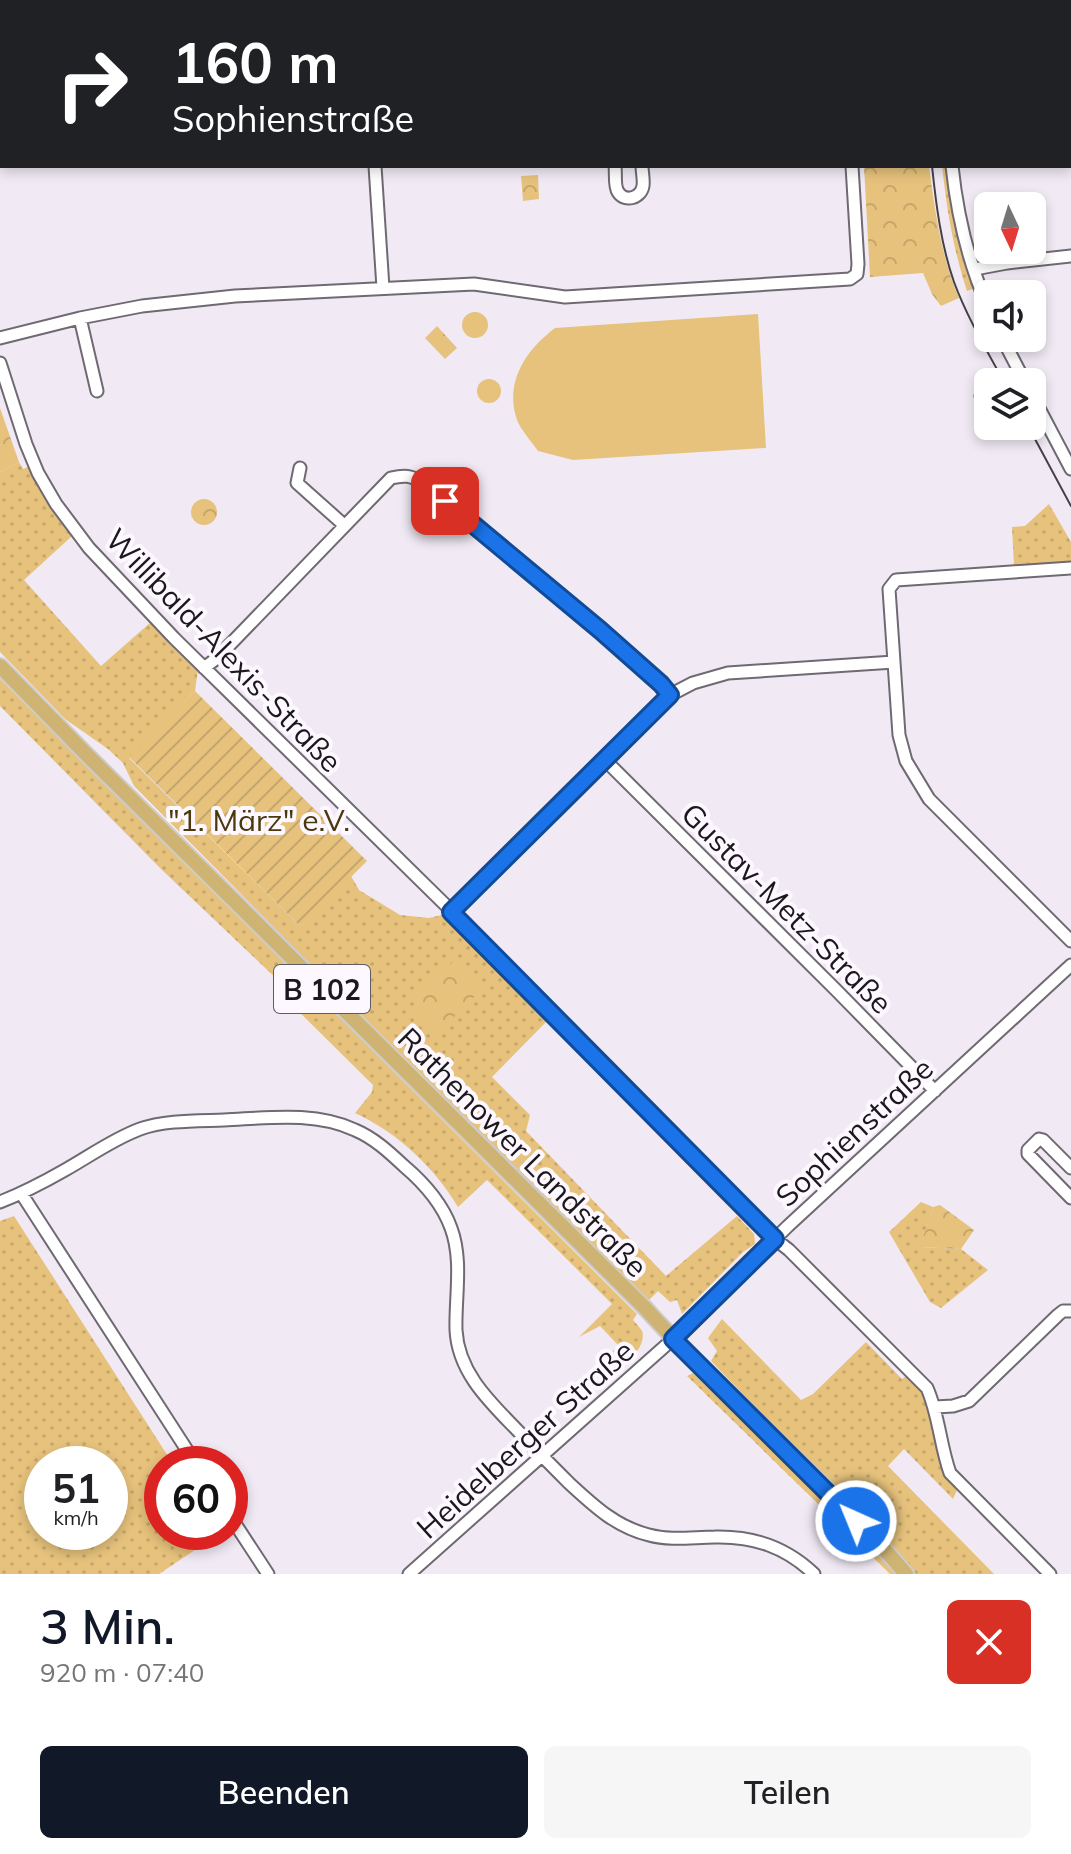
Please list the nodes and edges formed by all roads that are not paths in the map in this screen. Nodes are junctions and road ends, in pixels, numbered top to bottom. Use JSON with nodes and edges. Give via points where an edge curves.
{"nodes":[{"id":1,"x":375,"y":168,"type":"edge"},
{"id":2,"x":615,"y":168,"type":"edge"},
{"id":3,"x":642,"y":168,"type":"edge"},
{"id":4,"x":852,"y":168,"type":"edge"},
{"id":5,"x":952,"y":168,"type":"edge"},
{"id":6,"x":1071,"y":256,"type":"edge"},
{"id":7,"x":975,"y":269,"type":"junction"},
{"id":8,"x":979,"y":280,"type":"edge"},
{"id":9,"x":383,"y":288,"type":"junction"},
{"id":10,"x":80,"y":318,"type":"junction"},
{"id":11,"x":0,"y":338,"type":"edge"},
{"id":12,"x":0,"y":363,"type":"edge"},
{"id":13,"x":97,"y":391,"type":"dead end"},
{"id":14,"x":1046,"y":422,"type":"edge"},
{"id":15,"x":300,"y":468,"type":"dead end"},
{"id":16,"x":1071,"y":469,"type":"edge"},
{"id":17,"x":344,"y":525,"type":"junction"},
{"id":18,"x":1071,"y":568,"type":"edge"},
{"id":19,"x":894,"y":662,"type":"junction"},
{"id":20,"x":0,"y":666,"type":"edge"},
{"id":21,"x":204,"y":668,"type":"junction"},
{"id":22,"x":670,"y":695,"type":"junction"},
{"id":23,"x":605,"y":760,"type":"junction"},
{"id":24,"x":451,"y":912,"type":"junction"},
{"id":25,"x":1071,"y":941,"type":"edge"},
{"id":26,"x":1071,"y":965,"type":"edge"},
{"id":27,"x":935,"y":1091,"type":"junction"},
{"id":28,"x":1071,"y":1168,"type":"edge"},
{"id":29,"x":21,"y":1193,"type":"junction"},
{"id":30,"x":1071,"y":1198,"type":"edge"},
{"id":31,"x":0,"y":1202,"type":"edge"},
{"id":32,"x":775,"y":1239,"type":"junction"},
{"id":33,"x":1071,"y":1311,"type":"edge"},
{"id":34,"x":673,"y":1339,"type":"junction"},
{"id":35,"x":935,"y":1407,"type":"junction"},
{"id":36,"x":184,"y":1446,"type":"edge"},
{"id":37,"x":542,"y":1456,"type":"junction"},
{"id":38,"x":248,"y":1543,"type":"edge"},
{"id":39,"x":268,"y":1574,"type":"edge"},
{"id":40,"x":409,"y":1574,"type":"edge"},
{"id":41,"x":814,"y":1574,"type":"edge"},
{"id":42,"x":906,"y":1574,"type":"edge"},
{"id":43,"x":1050,"y":1574,"type":"edge"}],
"edges":[{"from":1,"to":9,"type":"street"},
{"from":2,"to":3,"type":"street","via":[[616,190],[631,199],[643,188]]},
{"from":4,"to":9,"type":"street","via":[[858,264],[850,279],[565,297],[474,284]]},
{"from":5,"to":7,"type":"street"},
{"from":6,"to":7,"type":"street"},
{"from":7,"to":8,"type":"street"},
{"from":9,"to":10,"type":"street","via":[[178,300]]},
{"from":10,"to":11,"type":"street"},
{"from":10,"to":13,"type":"street"},
{"from":12,"to":21,"type":"street","name":"Willibald-Alexis-Straße","via":[[26,444],[56,504],[75,532]]},
{"from":14,"to":16,"type":"street"},
{"from":15,"to":17,"type":"street","via":[[297,483]]},
{"from":17,"to":21,"type":"street"},
{"from":17,"to":22,"type":"street","via":[[391,478],[413,476],[600,630]]},
{"from":18,"to":19,"type":"street","via":[[896,580],[889,589]]},
{"from":19,"to":22,"type":"street","via":[[728,673]]},
{"from":19,"to":25,"type":"street","via":[[899,735],[915,779]]},
{"from":20,"to":34,"type":"main road","name":"Rathenower Landstraße","number":"B 102"},
{"from":21,"to":24,"type":"street","name":"Willibald-Alexis-Straße"},
{"from":22,"to":23,"type":"street"},
{"from":23,"to":24,"type":"street"},
{"from":23,"to":27,"type":"street","name":"Gustav-Metz-Straße"},
{"from":24,"to":32,"type":"street","name":"Willibald-Alexis-Straße"},
{"from":26,"to":27,"type":"street","name":"Sophienstraße"},
{"from":27,"to":32,"type":"street","name":"Sophienstraße"},
{"from":28,"to":30,"type":"street","via":[[1043,1140],[1028,1150]]},
{"from":29,"to":31,"type":"street"},
{"from":29,"to":36,"type":"street"},
{"from":29,"to":37,"type":"street","via":[[142,1128],[292,1118],[356,1130],[413,1173],[445,1214],[456,1247],[459,1350],[476,1385]]},
{"from":32,"to":34,"type":"street","name":"Sophienstraße"},
{"from":32,"to":35,"type":"street","name":"Willibald-Alexis-Straße","via":[[927,1388]]},
{"from":33,"to":35,"type":"street","via":[[1058,1315],[969,1401]]},
{"from":34,"to":37,"type":"street","name":"Heidelberger Straße"},
{"from":34,"to":42,"type":"main road","name":"Rathenower Landstraße","number":"B 102"},
{"from":35,"to":43,"type":"street","via":[[950,1473]]},
{"from":37,"to":40,"type":"street","name":"Heidelberger Straße"},
{"from":37,"to":41,"type":"street","via":[[596,1508],[628,1528],[662,1538],[756,1540],[795,1557]]},
{"from":38,"to":39,"type":"street"}]}
